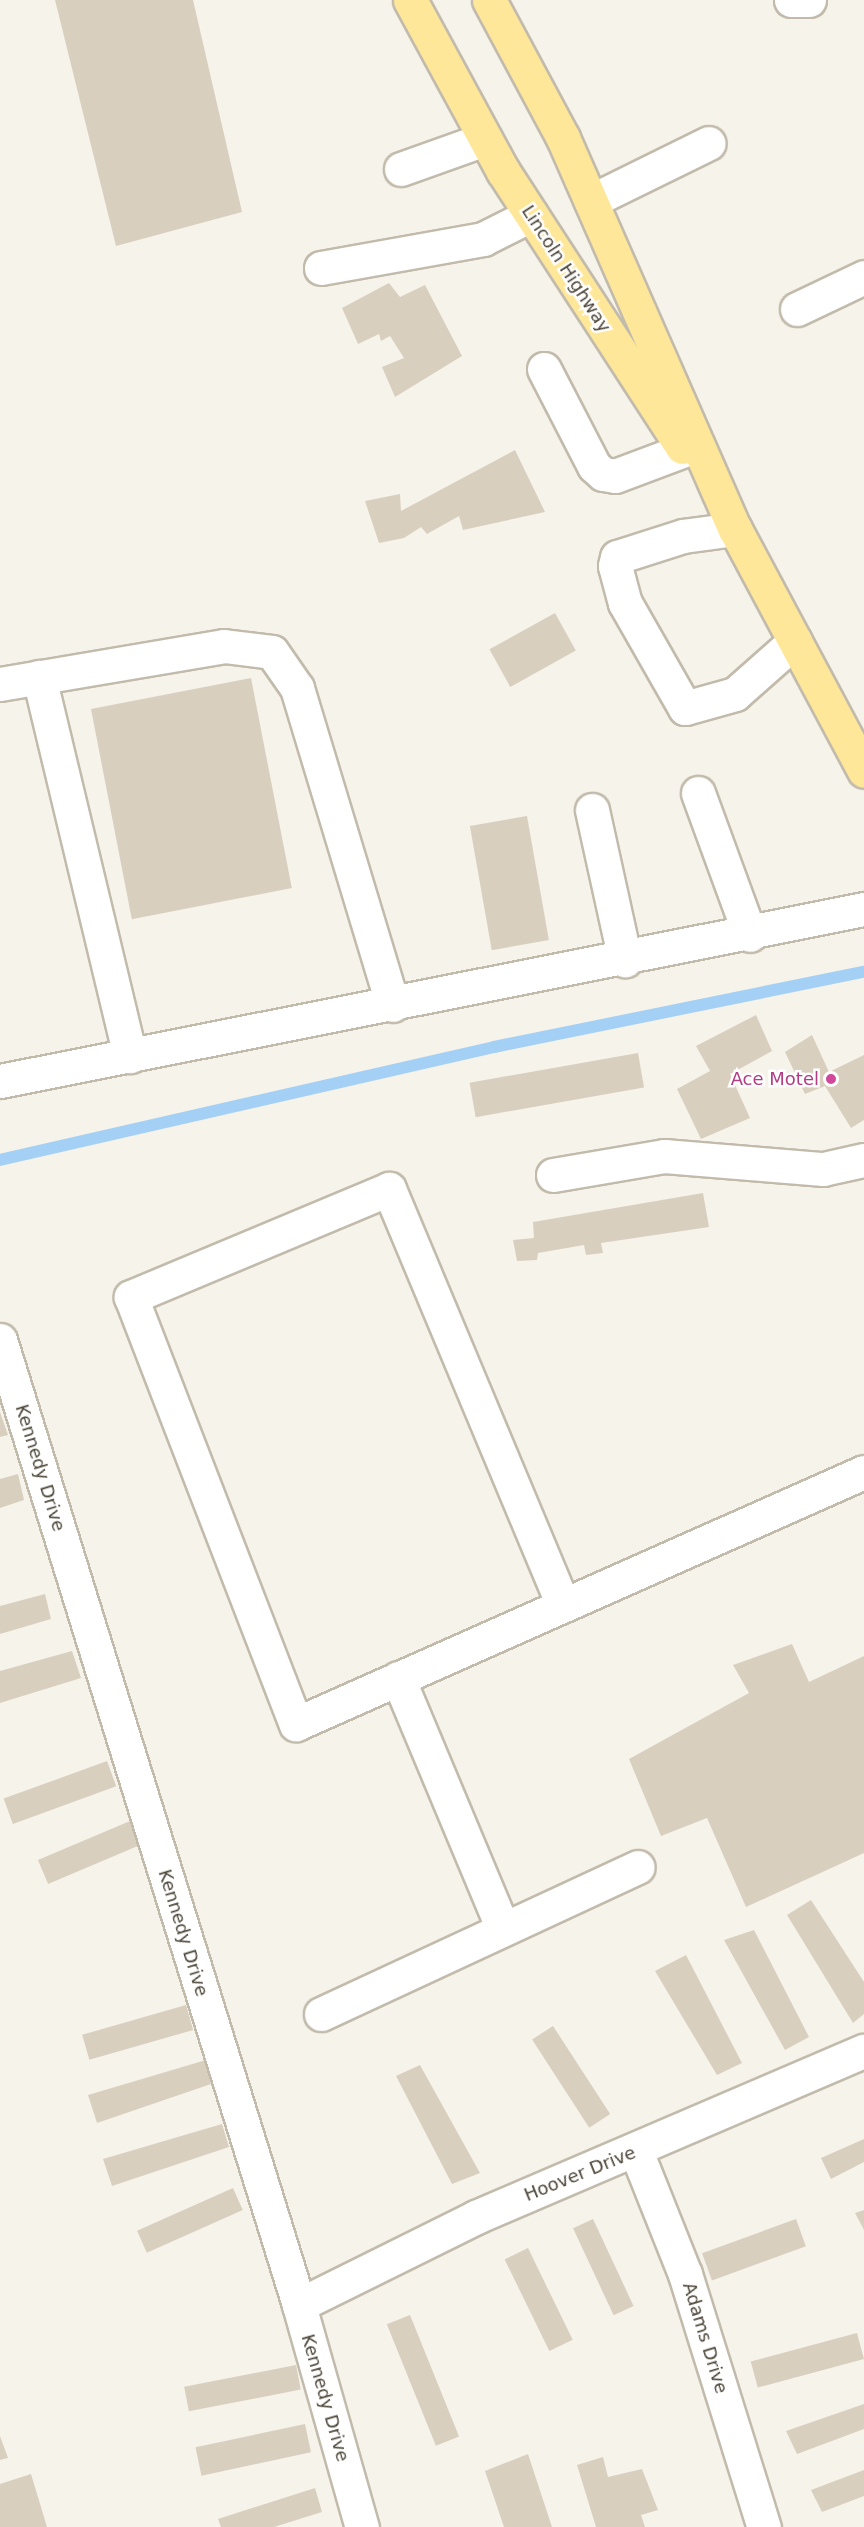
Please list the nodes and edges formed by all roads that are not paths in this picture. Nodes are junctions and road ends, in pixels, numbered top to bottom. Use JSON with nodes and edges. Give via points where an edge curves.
{"nodes":[{"id":1,"x":410,"y":0,"type":"edge"},
{"id":2,"x":489,"y":0,"type":"edge"},
{"id":3,"x":791,"y":0,"type":"edge"},
{"id":4,"x":808,"y":0,"type":"edge"},
{"id":5,"x":485,"y":140,"type":"junction"},
{"id":6,"x":709,"y":143,"type":"dead end"},
{"id":7,"x":401,"y":169,"type":"dead end"},
{"id":8,"x":591,"y":201,"type":"junction"},
{"id":9,"x":531,"y":215,"type":"junction"},
{"id":10,"x":321,"y":268,"type":"dead end"},
{"id":11,"x":864,"y":277,"type":"edge"},
{"id":12,"x":797,"y":309,"type":"dead end"},
{"id":13,"x":544,"y":369,"type":"dead end"},
{"id":14,"x":684,"y":450,"type":"junction"},
{"id":15,"x":735,"y":529,"type":"junction"},
{"id":16,"x":795,"y":641,"type":"junction"},
{"id":17,"x":39,"y":677,"type":"junction"},
{"id":18,"x":0,"y":684,"type":"edge"},
{"id":19,"x":864,"y":771,"type":"edge"},
{"id":20,"x":698,"y":793,"type":"dead end"},
{"id":21,"x":592,"y":810,"type":"dead end"},
{"id":22,"x":864,"y":909,"type":"edge"},
{"id":23,"x":750,"y":934,"type":"junction"},
{"id":24,"x":625,"y":960,"type":"junction"},
{"id":25,"x":393,"y":1005,"type":"junction"},
{"id":26,"x":130,"y":1056,"type":"junction"},
{"id":27,"x":1,"y":1076,"type":"edge"},
{"id":28,"x":864,"y":1160,"type":"edge"},
{"id":29,"x":553,"y":1175,"type":"dead end"},
{"id":30,"x":0,"y":1340,"type":"edge"},
{"id":31,"x":864,"y":1472,"type":"edge"},
{"id":32,"x":563,"y":1605,"type":"junction"},
{"id":33,"x":398,"y":1678,"type":"junction"},
{"id":34,"x":638,"y":1867,"type":"dead end"},
{"id":35,"x":503,"y":1929,"type":"junction"},
{"id":36,"x":321,"y":2014,"type":"dead end"},
{"id":37,"x":864,"y":2051,"type":"edge"},
{"id":38,"x":636,"y":2151,"type":"junction"},
{"id":39,"x":298,"y":2305,"type":"junction"},
{"id":40,"x":362,"y":2527,"type":"edge"},
{"id":41,"x":764,"y":2527,"type":"edge"}],
"edges":[{"from":1,"to":5,"type":"main road","name":"Lincoln Highway"},
{"from":2,"to":8,"type":"main road","name":"Lincoln Highway","via":[[563,138]]},
{"from":3,"to":4,"type":"street"},
{"from":5,"to":7,"type":"street"},
{"from":5,"to":9,"type":"main road","name":"Lincoln Highway"},
{"from":6,"to":8,"type":"street"},
{"from":8,"to":15,"type":"main road","name":"Lincoln Highway"},
{"from":9,"to":10,"type":"street","via":[[483,239]]},
{"from":9,"to":14,"type":"main road","name":"Lincoln Highway"},
{"from":11,"to":12,"type":"street"},
{"from":13,"to":14,"type":"street","via":[[594,466],[603,474],[615,476]]},
{"from":14,"to":15,"type":"main road","name":"Lincoln Highway"},
{"from":15,"to":16,"type":"main road","name":"Lincoln Highway"},
{"from":15,"to":16,"type":"street","via":[[683,536],[617,558],[615,566],[625,603],[685,708],[735,694]]},
{"from":16,"to":19,"type":"main road","name":"Lincoln Highway"},
{"from":17,"to":18,"type":"street"},
{"from":17,"to":25,"type":"street","via":[[224,646],[272,652],[297,688]]},
{"from":17,"to":26,"type":"street"},
{"from":20,"to":23,"type":"street"},
{"from":21,"to":24,"type":"street"},
{"from":22,"to":23,"type":"street"},
{"from":23,"to":24,"type":"street"},
{"from":24,"to":25,"type":"street"},
{"from":25,"to":26,"type":"street"},
{"from":26,"to":27,"type":"street"},
{"from":28,"to":29,"type":"street","via":[[823,1169],[664,1156]]},
{"from":30,"to":39,"type":"street","name":"Kennedy Drive"},
{"from":31,"to":32,"type":"street"},
{"from":32,"to":33,"type":"street"},
{"from":32,"to":33,"type":"street","via":[[388,1190],[131,1296],[296,1724]]},
{"from":33,"to":35,"type":"street"},
{"from":34,"to":35,"type":"street"},
{"from":35,"to":36,"type":"street"},
{"from":37,"to":38,"type":"street","name":"Hoover Drive"},
{"from":38,"to":39,"type":"street","name":"Hoover Drive","via":[[476,2217]]},
{"from":38,"to":41,"type":"street","name":"Adams Drive","via":[[685,2274]]},
{"from":39,"to":40,"type":"street","name":"Kennedy Drive"}]}
